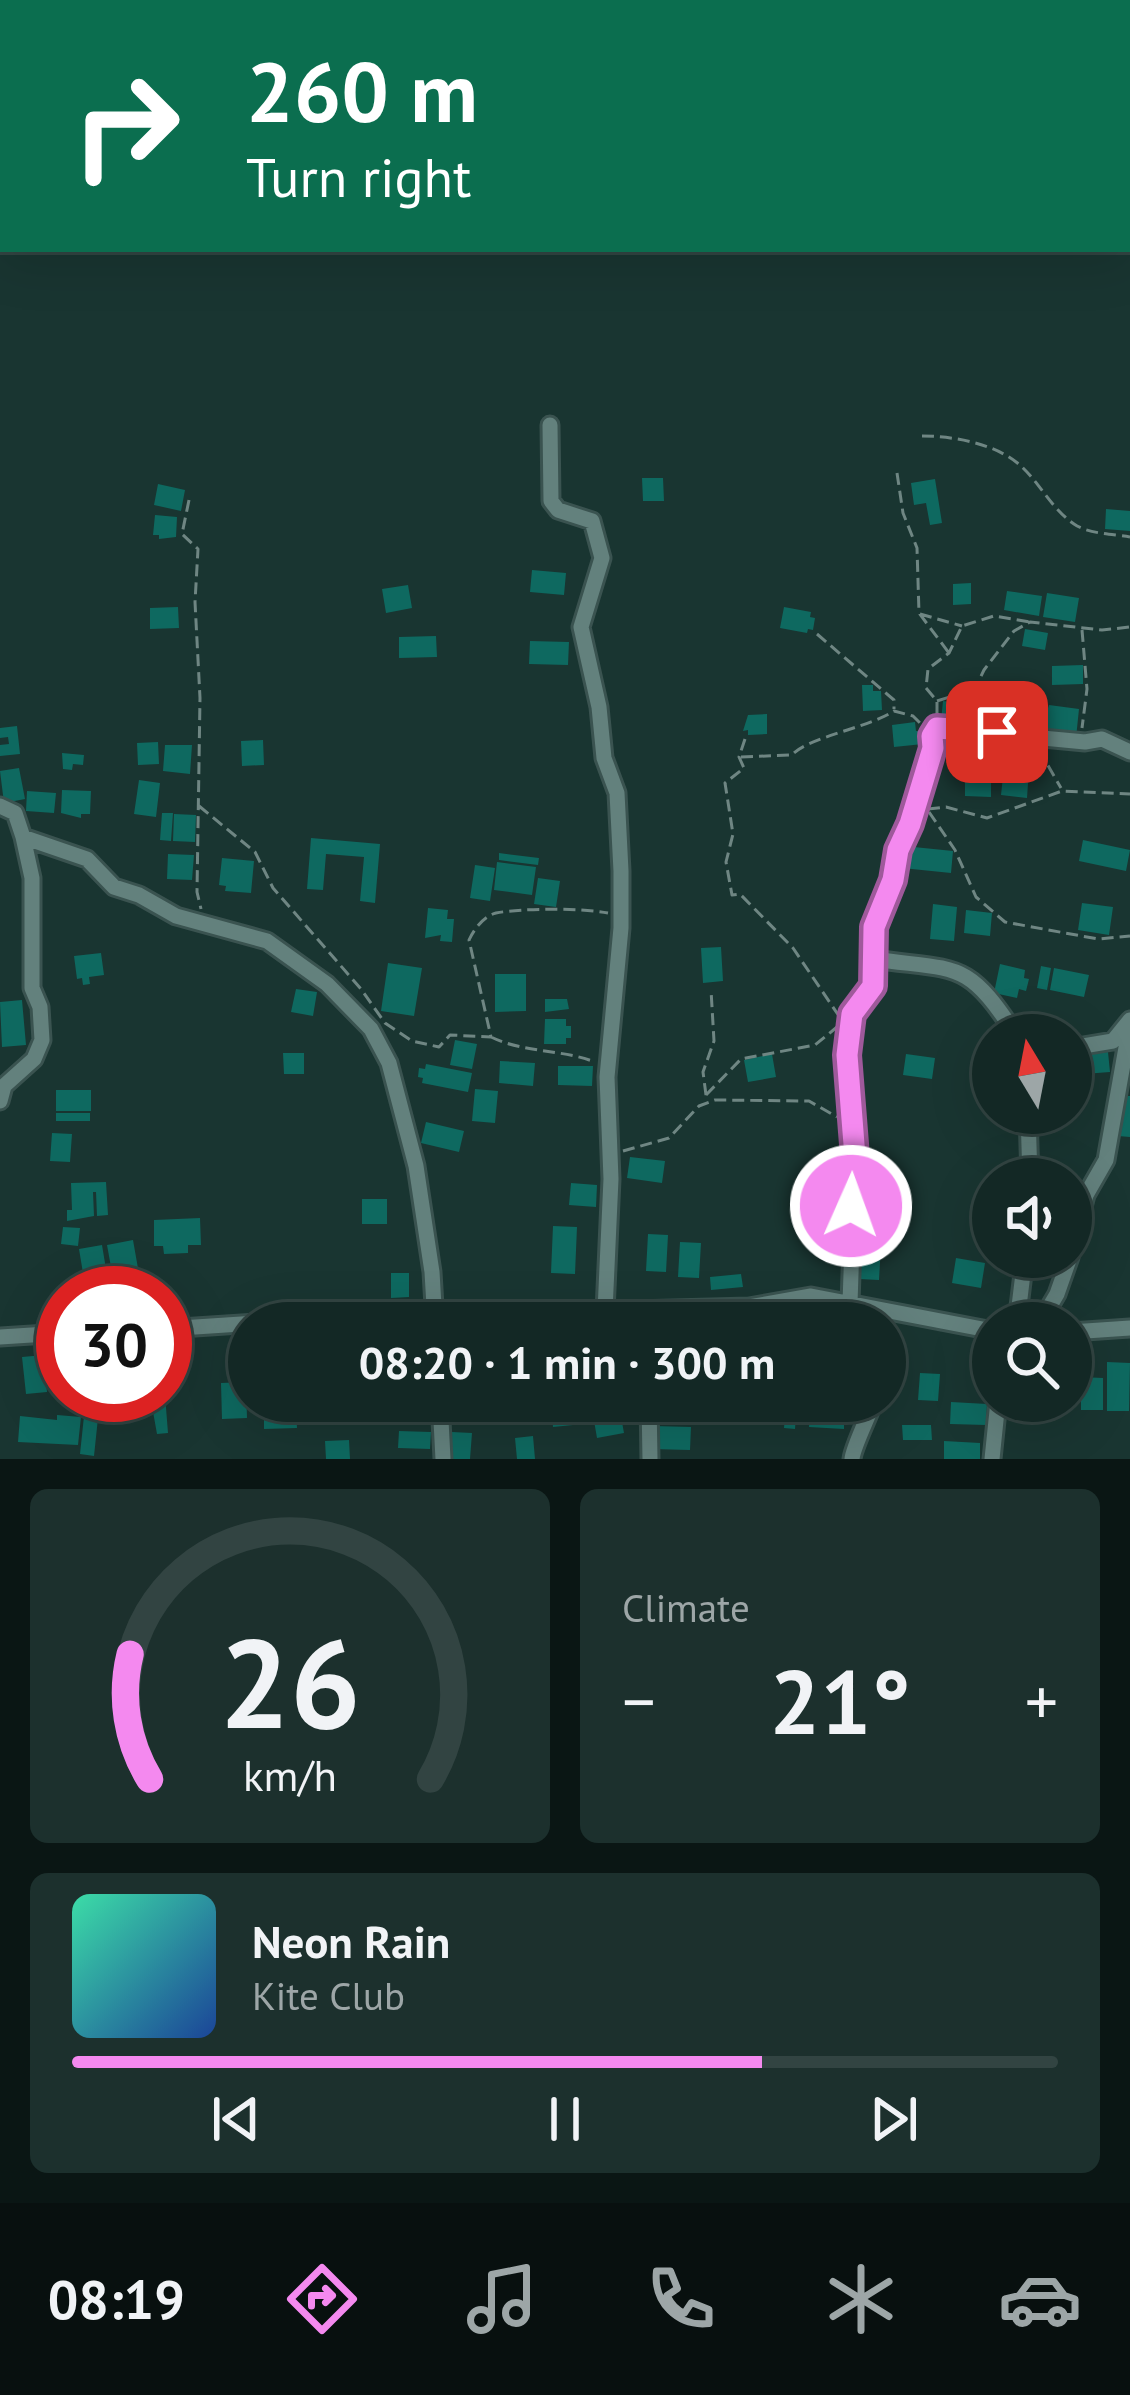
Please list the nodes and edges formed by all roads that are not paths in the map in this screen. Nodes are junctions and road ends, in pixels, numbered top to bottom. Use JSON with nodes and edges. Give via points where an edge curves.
{"nodes":[{"id":1,"x":550,"y":425,"type":"dead end"},
{"id":2,"x":1130,"y":752,"type":"edge"},
{"id":3,"x":0,"y":806,"type":"edge"},
{"id":4,"x":23,"y":837,"type":"junction"},
{"id":5,"x":872,"y":959,"type":"junction"},
{"id":6,"x":1001,"y":1014,"type":"edge"},
{"id":7,"x":1130,"y":1023,"type":"edge"},
{"id":8,"x":1092,"y":1044,"type":"edge"},
{"id":9,"x":0,"y":1101,"type":"edge"},
{"id":10,"x":1092,"y":1185,"type":"edge"},
{"id":11,"x":434,"y":1302,"type":"edge"},
{"id":12,"x":605,"y":1302,"type":"edge"},
{"id":13,"x":772,"y":1302,"type":"edge"},
{"id":14,"x":841,"y":1302,"type":"edge"},
{"id":15,"x":850,"y":1302,"type":"edge"},
{"id":16,"x":906,"y":1321,"type":"edge"},
{"id":17,"x":228,"y":1325,"type":"edge"},
{"id":18,"x":192,"y":1327,"type":"edge"},
{"id":19,"x":1130,"y":1328,"type":"edge"},
{"id":20,"x":972,"y":1329,"type":"edge"},
{"id":21,"x":1092,"y":1331,"type":"edge"},
{"id":22,"x":36,"y":1334,"type":"edge"},
{"id":23,"x":0,"y":1336,"type":"edge"},
{"id":24,"x":441,"y":1422,"type":"edge"},
{"id":25,"x":649,"y":1422,"type":"edge"},
{"id":26,"x":866,"y":1422,"type":"edge"},
{"id":27,"x":996,"y":1422,"type":"edge"},
{"id":28,"x":443,"y":1459,"type":"edge"},
{"id":29,"x":650,"y":1459,"type":"edge"},
{"id":30,"x":852,"y":1459,"type":"edge"},
{"id":31,"x":992,"y":1459,"type":"edge"}],
"edges":[{"from":1,"to":12,"type":"street","via":[[551,501],[592,521],[602,558],[581,627],[617,793],[621,916],[608,1067]]},
{"from":2,"to":5,"type":"street","via":[[1102,739],[935,732],[874,927]]},
{"from":3,"to":4,"type":"street","via":[[15,813]]},
{"from":4,"to":9,"type":"street","via":[[41,1040]]},
{"from":4,"to":11,"type":"street","via":[[87,859],[115,887],[176,916],[266,941],[350,1006],[381,1045],[416,1166]]},
{"from":5,"to":6,"type":"street","via":[[957,969]]},
{"from":5,"to":15,"type":"street","via":[[873,986],[851,1016],[847,1055],[855,1157]]},
{"from":7,"to":8,"type":"street","via":[[1113,1041]]},
{"from":7,"to":10,"type":"street","via":[[1106,1160]]},
{"from":13,"to":14,"type":"street","via":[[811,1295]]},
{"from":16,"to":20,"type":"street"},
{"from":17,"to":18,"type":"street"},
{"from":19,"to":21,"type":"street"},
{"from":22,"to":23,"type":"street"},
{"from":24,"to":28,"type":"street"},
{"from":25,"to":29,"type":"street"},
{"from":26,"to":30,"type":"street"},
{"from":27,"to":31,"type":"street"}]}
